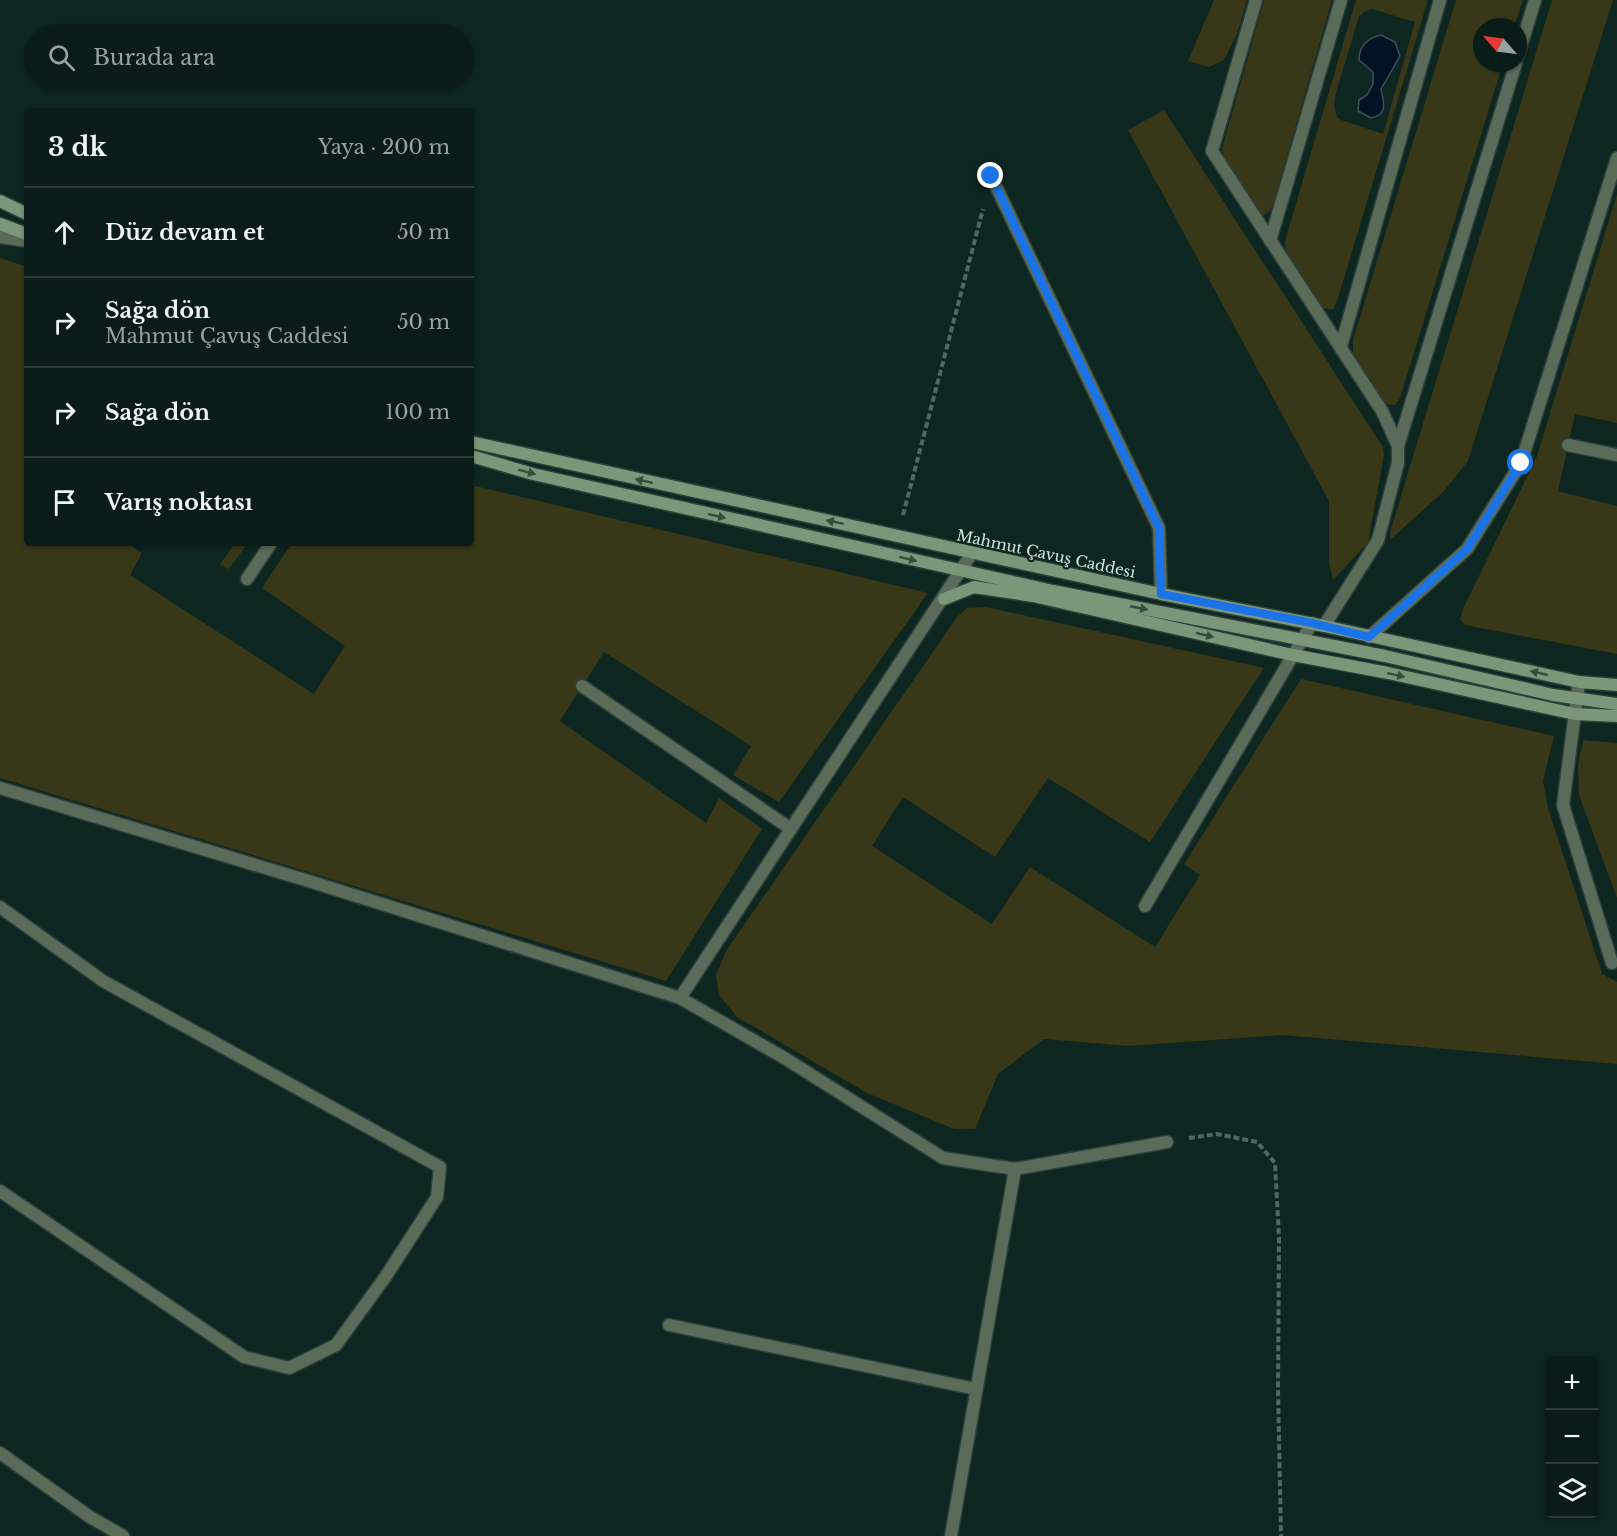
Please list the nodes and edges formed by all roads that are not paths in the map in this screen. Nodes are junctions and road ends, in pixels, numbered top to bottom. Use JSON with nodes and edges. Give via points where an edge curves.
{"nodes":[{"id":1,"x":1256,"y":0,"type":"edge"},
{"id":2,"x":1341,"y":0,"type":"edge"},
{"id":3,"x":1440,"y":0,"type":"edge"},
{"id":4,"x":1535,"y":0,"type":"edge"},
{"id":5,"x":1527,"y":26,"type":"edge"},
{"id":6,"x":1513,"y":72,"type":"edge"},
{"id":7,"x":1617,"y":158,"type":"edge"},
{"id":8,"x":991,"y":176,"type":"road end"},
{"id":9,"x":0,"y":201,"type":"edge"},
{"id":10,"x":24,"y":213,"type":"edge"},
{"id":11,"x":0,"y":224,"type":"edge"},
{"id":12,"x":24,"y":233,"type":"edge"},
{"id":13,"x":0,"y":237,"type":"edge"},
{"id":14,"x":24,"y":241,"type":"edge"},
{"id":15,"x":1270,"y":241,"type":"junction"},
{"id":16,"x":1341,"y":346,"type":"junction"},
{"id":17,"x":474,"y":443,"type":"edge"},
{"id":18,"x":1568,"y":445,"type":"dead end"},
{"id":19,"x":1398,"y":446,"type":"junction"},
{"id":20,"x":1617,"y":455,"type":"edge"},
{"id":21,"x":474,"y":457,"type":"edge"},
{"id":22,"x":269,"y":546,"type":"edge"},
{"id":23,"x":972,"y":553,"type":"junction"},
{"id":24,"x":961,"y":572,"type":"junction"},
{"id":25,"x":247,"y":579,"type":"dead end"},
{"id":26,"x":1161,"y":594,"type":"junction"},
{"id":27,"x":944,"y":599,"type":"junction"},
{"id":28,"x":1318,"y":625,"type":"junction"},
{"id":29,"x":1369,"y":637,"type":"junction"},
{"id":30,"x":1302,"y":640,"type":"junction"},
{"id":31,"x":1293,"y":655,"type":"junction"},
{"id":32,"x":1579,"y":682,"type":"junction"},
{"id":33,"x":1617,"y":685,"type":"edge"},
{"id":34,"x":582,"y":686,"type":"dead end"},
{"id":35,"x":1576,"y":699,"type":"junction"},
{"id":36,"x":1617,"y":704,"type":"edge"},
{"id":37,"x":1575,"y":714,"type":"junction"},
{"id":38,"x":1617,"y":716,"type":"edge"},
{"id":39,"x":0,"y":788,"type":"edge"},
{"id":40,"x":791,"y":829,"type":"junction"},
{"id":41,"x":1145,"y":906,"type":"dead end"},
{"id":42,"x":0,"y":907,"type":"edge"},
{"id":43,"x":1612,"y":963,"type":"dead end"},
{"id":44,"x":680,"y":998,"type":"junction"},
{"id":45,"x":1167,"y":1142,"type":"road end"},
{"id":46,"x":1015,"y":1169,"type":"junction"},
{"id":47,"x":0,"y":1191,"type":"edge"},
{"id":48,"x":669,"y":1325,"type":"dead end"},
{"id":49,"x":976,"y":1389,"type":"junction"},
{"id":50,"x":0,"y":1453,"type":"edge"},
{"id":51,"x":123,"y":1536,"type":"edge"},
{"id":52,"x":951,"y":1536,"type":"edge"}],
"edges":[{"from":1,"to":15,"type":"street","via":[[1212,151]]},
{"from":2,"to":15,"type":"street"},
{"from":3,"to":16,"type":"street"},
{"from":4,"to":5,"type":"street"},
{"from":6,"to":19,"type":"street"},
{"from":7,"to":29,"type":"street","via":[[1521,463],[1467,549]]},
{"from":8,"to":26,"type":"street","via":[[1159,528]]},
{"from":9,"to":10,"type":"main road"},
{"from":11,"to":12,"type":"main road"},
{"from":13,"to":14,"type":"street"},
{"from":15,"to":16,"type":"street"},
{"from":16,"to":19,"type":"street","via":[[1382,411]]},
{"from":23,"to":17,"type":"main road","name":"Mahmut Çavuş Caddesi","one_way":true},
{"from":18,"to":20,"type":"street"},
{"from":19,"to":28,"type":"street","via":[[1398,463],[1378,540]]},
{"from":21,"to":24,"type":"main road","one_way":true,"via":[[532,474]]},
{"from":22,"to":25,"type":"street"},
{"from":23,"to":24,"type":"street"},
{"from":23,"to":26,"type":"main road","name":"Mahmut Çavuş Caddesi"},
{"from":24,"to":27,"type":"street"},
{"from":24,"to":30,"type":"main road","one_way":true},
{"from":26,"to":28,"type":"main road","name":"Mahmut Çavuş Caddesi"},
{"from":27,"to":31,"type":"main road","one_way":true,"via":[[974,587],[1033,596]]},
{"from":27,"to":40,"type":"street"},
{"from":28,"to":29,"type":"main road","name":"Mahmut Çavuş Caddesi"},
{"from":28,"to":30,"type":"street"},
{"from":32,"to":29,"type":"main road","name":"Mahmut Çavuş Caddesi","one_way":true},
{"from":30,"to":31,"type":"street"},
{"from":30,"to":35,"type":"main road"},
{"from":31,"to":37,"type":"main road","one_way":true},
{"from":31,"to":41,"type":"street"},
{"from":32,"to":33,"type":"main road","name":"Mahmut Çavuş Caddesi"},
{"from":32,"to":35,"type":"street"},
{"from":34,"to":40,"type":"street"},
{"from":35,"to":36,"type":"main road"},
{"from":35,"to":37,"type":"street"},
{"from":37,"to":38,"type":"main road"},
{"from":37,"to":43,"type":"street","via":[[1563,805]]},
{"from":39,"to":44,"type":"street"},
{"from":40,"to":44,"type":"street"},
{"from":42,"to":47,"type":"street","via":[[103,981],[440,1167],[437,1197],[336,1345],[289,1368],[244,1357]]},
{"from":44,"to":46,"type":"street","via":[[943,1158]]},
{"from":45,"to":46,"type":"street"},
{"from":46,"to":49,"type":"street"},
{"from":48,"to":49,"type":"street"},
{"from":49,"to":52,"type":"street"},
{"from":50,"to":51,"type":"street"}]}
